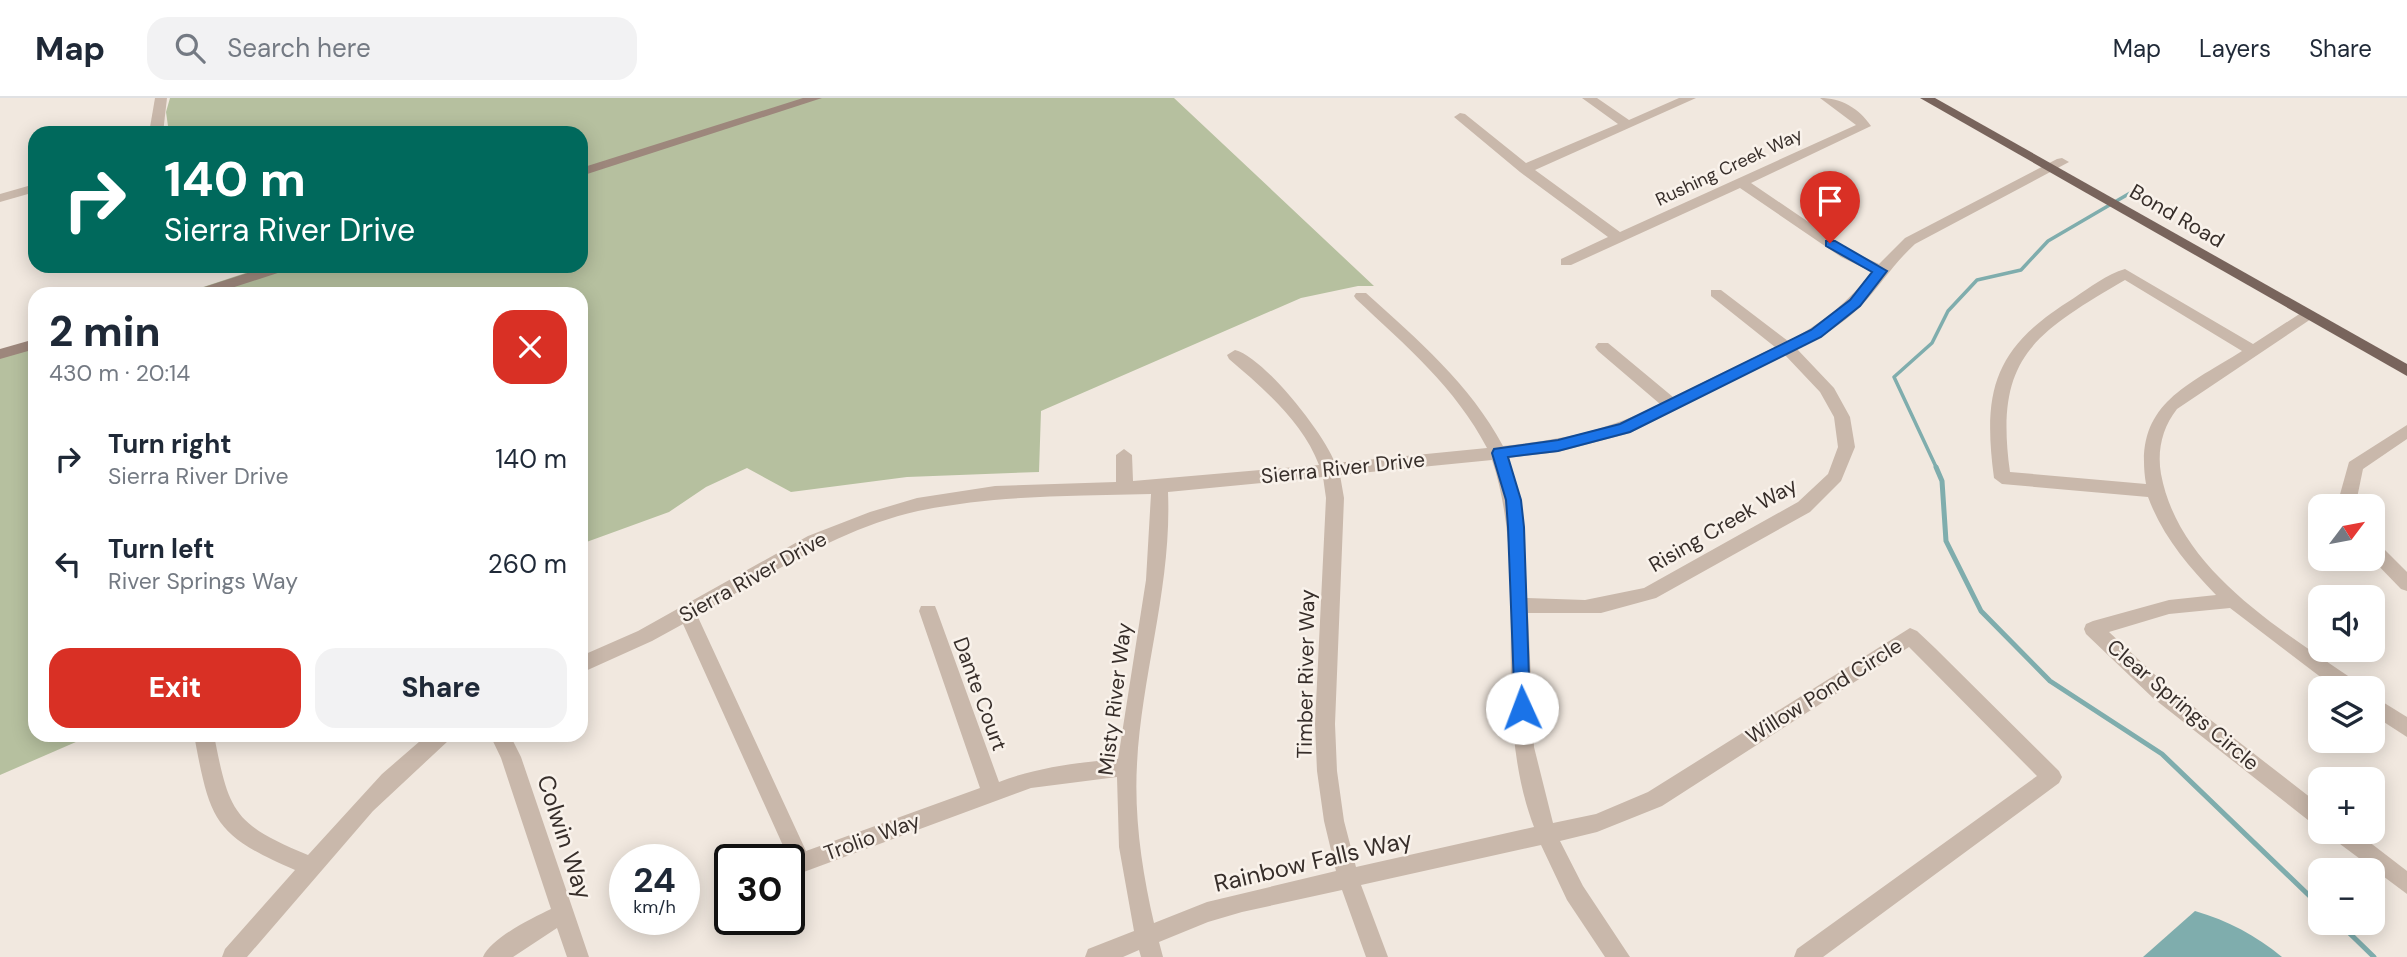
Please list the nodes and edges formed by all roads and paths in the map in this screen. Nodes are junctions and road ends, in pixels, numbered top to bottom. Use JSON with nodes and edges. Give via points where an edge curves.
{"nodes":[{"id":1,"x":161,"y":98,"type":"edge"},
{"id":2,"x":816,"y":98,"type":"edge"},
{"id":3,"x":1588,"y":98,"type":"edge"},
{"id":4,"x":1690,"y":98,"type":"edge"},
{"id":5,"x":1826,"y":98,"type":"edge"},
{"id":6,"x":1926,"y":98,"type":"edge"},
{"id":7,"x":1947,"y":98,"type":"edge"},
{"id":8,"x":1460,"y":117,"type":"dead end"},
{"id":9,"x":1625,"y":124,"type":"junction"},
{"id":10,"x":157,"y":126,"type":"edge"},
{"id":11,"x":2056,"y":165,"type":"junction"},
{"id":12,"x":1525,"y":169,"type":"junction"},
{"id":13,"x":588,"y":170,"type":"edge"},
{"id":14,"x":1741,"y":182,"type":"junction"},
{"id":15,"x":28,"y":190,"type":"edge"},
{"id":16,"x":0,"y":198,"type":"edge"},
{"id":17,"x":2140,"y":212,"type":"junction"},
{"id":18,"x":1619,"y":238,"type":"junction"},
{"id":19,"x":1566,"y":262,"type":"dead end"},
{"id":20,"x":1881,"y":271,"type":"junction"},
{"id":21,"x":263,"y":273,"type":"edge"},
{"id":22,"x":219,"y":287,"type":"edge"},
{"id":23,"x":1716,"y":293,"type":"dead end"},
{"id":24,"x":1361,"y":296,"type":"dead end"},
{"id":25,"x":2309,"y":315,"type":"junction"},
{"id":26,"x":28,"y":346,"type":"edge"},
{"id":27,"x":1603,"y":347,"type":"dead end"},
{"id":28,"x":1789,"y":348,"type":"junction"},
{"id":29,"x":2253,"y":351,"type":"junction"},
{"id":30,"x":0,"y":354,"type":"edge"},
{"id":31,"x":1235,"y":355,"type":"dead end"},
{"id":32,"x":2407,"y":358,"type":"edge"},
{"id":33,"x":2407,"y":363,"type":"edge"},
{"id":34,"x":2407,"y":370,"type":"edge"},
{"id":35,"x":1673,"y":406,"type":"junction"},
{"id":36,"x":2404,"y":437,"type":"edge"},
{"id":37,"x":1499,"y":453,"type":"junction"},
{"id":38,"x":1124,"y":454,"type":"dead end"},
{"id":39,"x":1332,"y":470,"type":"junction"},
{"id":40,"x":1159,"y":486,"type":"junction"},
{"id":41,"x":1125,"y":489,"type":"junction"},
{"id":42,"x":2155,"y":491,"type":"junction"},
{"id":43,"x":2349,"y":494,"type":"edge"},
{"id":44,"x":2385,"y":561,"type":"edge"},
{"id":45,"x":2407,"y":584,"type":"edge"},
{"id":46,"x":2233,"y":600,"type":"junction"},
{"id":47,"x":1518,"y":605,"type":"junction"},
{"id":48,"x":928,"y":611,"type":"dead end"},
{"id":49,"x":687,"y":612,"type":"junction"},
{"id":50,"x":588,"y":662,"type":"edge"},
{"id":51,"x":2334,"y":676,"type":"edge"},
{"id":52,"x":2385,"y":712,"type":"edge"},
{"id":53,"x":2407,"y":728,"type":"edge"},
{"id":54,"x":205,"y":742,"type":"edge"},
{"id":55,"x":433,"y":742,"type":"edge"},
{"id":56,"x":504,"y":742,"type":"edge"},
{"id":57,"x":1127,"y":767,"type":"junction"},
{"id":58,"x":992,"y":792,"type":"junction"},
{"id":59,"x":2308,"y":808,"type":"edge"},
{"id":60,"x":1548,"y":834,"type":"junction"},
{"id":61,"x":2356,"y":844,"type":"edge"},
{"id":62,"x":311,"y":867,"type":"junction"},
{"id":63,"x":1348,"y":878,"type":"junction"},
{"id":64,"x":2407,"y":884,"type":"edge"},
{"id":65,"x":564,"y":914,"type":"junction"},
{"id":66,"x":1149,"y":947,"type":"edge"},
{"id":67,"x":233,"y":957,"type":"edge"},
{"id":68,"x":494,"y":957,"type":"edge"},
{"id":69,"x":578,"y":957,"type":"edge"},
{"id":70,"x":1096,"y":957,"type":"edge"},
{"id":71,"x":1377,"y":957,"type":"edge"},
{"id":72,"x":1619,"y":957,"type":"edge"},
{"id":73,"x":1805,"y":957,"type":"edge"}],
"edges":[{"from":1,"to":10,"type":"street"},
{"from":2,"to":13,"type":"main road"},
{"from":3,"to":9,"type":"street"},
{"from":4,"to":9,"type":"street"},
{"from":5,"to":14,"type":"street","name":"Rushing Creek Way","via":[[1858,117],[1864,126]]},
{"from":6,"to":11,"type":"main road","name":"Bond Road"},
{"from":7,"to":11,"type":"main road","name":"Bond Road"},
{"from":8,"to":12,"type":"street"},
{"from":9,"to":12,"type":"street"},
{"from":11,"to":17,"type":"main road","name":"Bond Road"},
{"from":11,"to":20,"type":"street","name":"Sierra River Drive","via":[[1924,232]]},
{"from":12,"to":18,"type":"street"},
{"from":14,"to":18,"type":"street","name":"Rushing Creek Way"},
{"from":14,"to":20,"type":"street","via":[[1846,254]]},
{"from":15,"to":16,"type":"street"},
{"from":17,"to":25,"type":"main road","name":"Bond Road"},
{"from":17,"to":32,"type":"main road","name":"Bond Road"},
{"from":18,"to":19,"type":"street","name":"Rushing Creek Way"},
{"from":20,"to":28,"type":"street","name":"Sierra River Drive","via":[[1837,319]]},
{"from":21,"to":22,"type":"main road"},
{"from":23,"to":28,"type":"street","name":"Rising Creek Way"},
{"from":24,"to":37,"type":"street","via":[[1452,382],[1488,429]]},
{"from":25,"to":29,"type":"street"},
{"from":25,"to":33,"type":"main road","via":[[2327,319]]},
{"from":25,"to":34,"type":"main road","name":"Bond Road"},
{"from":26,"to":30,"type":"main road"},
{"from":27,"to":35,"type":"street"},
{"from":28,"to":35,"type":"street","name":"Sierra River Drive"},
{"from":28,"to":47,"type":"street","name":"Rising Creek Way","via":[[1823,380],[1841,413],[1846,442],[1843,459],[1826,489],[1804,507],[1650,593],[1579,610]]},
{"from":29,"to":42,"type":"street","via":[[2183,396],[2160,421],[2151,452]]},
{"from":29,"to":42,"type":"street","via":[[2125,274],[2060,311],[2040,326],[2015,356],[1998,398],[1995,423],[2002,478]]},
{"from":31,"to":39,"type":"street","via":[[1314,435]]},
{"from":35,"to":37,"type":"street","name":"Sierra River Drive","via":[[1593,439]]},
{"from":36,"to":43,"type":"street","via":[[2355,466]]},
{"from":37,"to":39,"type":"street","name":"Sierra River Drive"},
{"from":37,"to":47,"type":"street","via":[[1513,500]]},
{"from":38,"to":41,"type":"street"},
{"from":39,"to":40,"type":"street","name":"Sierra River Drive"},
{"from":39,"to":63,"type":"street","name":"Timber River Way","via":[[1335,498],[1325,724],[1334,821]]},
{"from":40,"to":41,"type":"street","name":"Sierra River Drive"},
{"from":40,"to":57,"type":"street","name":"Misty River Way","via":[[1160,541]]},
{"from":41,"to":49,"type":"street","name":"Sierra River Drive","via":[[995,492],[918,505],[814,541]]},
{"from":42,"to":46,"type":"street","via":[[2177,536]]},
{"from":44,"to":45,"type":"street"},
{"from":46,"to":51,"type":"street"},
{"from":46,"to":59,"type":"street","name":"Clear Springs Circle","via":[[2169,607],[2093,629],[2160,692]]},
{"from":47,"to":60,"type":"street","via":[[1522,734],[1528,771]]},
{"from":48,"to":58,"type":"street","name":"Dante Court"},
{"from":49,"to":50,"type":"street","name":"Sierra River Drive"},
{"from":49,"to":58,"type":"street","name":"Trolio Way","via":[[802,863]]},
{"from":52,"to":53,"type":"street"},
{"from":54,"to":62,"type":"street","via":[[216,797],[232,826],[264,848]]},
{"from":55,"to":62,"type":"street","via":[[388,780]]},
{"from":56,"to":65,"type":"street","name":"Colwin Way"},
{"from":57,"to":58,"type":"street","name":"Trolio Way","via":[[1061,773]]},
{"from":57,"to":66,"type":"street","name":"Misty River Way","via":[[1131,866]]},
{"from":60,"to":63,"type":"street","name":"Rainbow Falls Way"},
{"from":60,"to":72,"type":"street","via":[[1583,905]]},
{"from":60,"to":73,"type":"street","name":"Willow Pond Circle","via":[[1597,823],[1655,799],[1910,636],[1994,725],[2052,777]]},
{"from":61,"to":64,"type":"street"},
{"from":62,"to":67,"type":"street"},
{"from":63,"to":66,"type":"street","name":"Rainbow Falls Way","via":[[1207,912]]},
{"from":63,"to":71,"type":"street","name":"Timber River Way"},
{"from":65,"to":68,"type":"street"},
{"from":65,"to":69,"type":"street","name":"Colwin Way"},
{"from":66,"to":70,"type":"street","name":"Rainbow Falls Way"}]}
